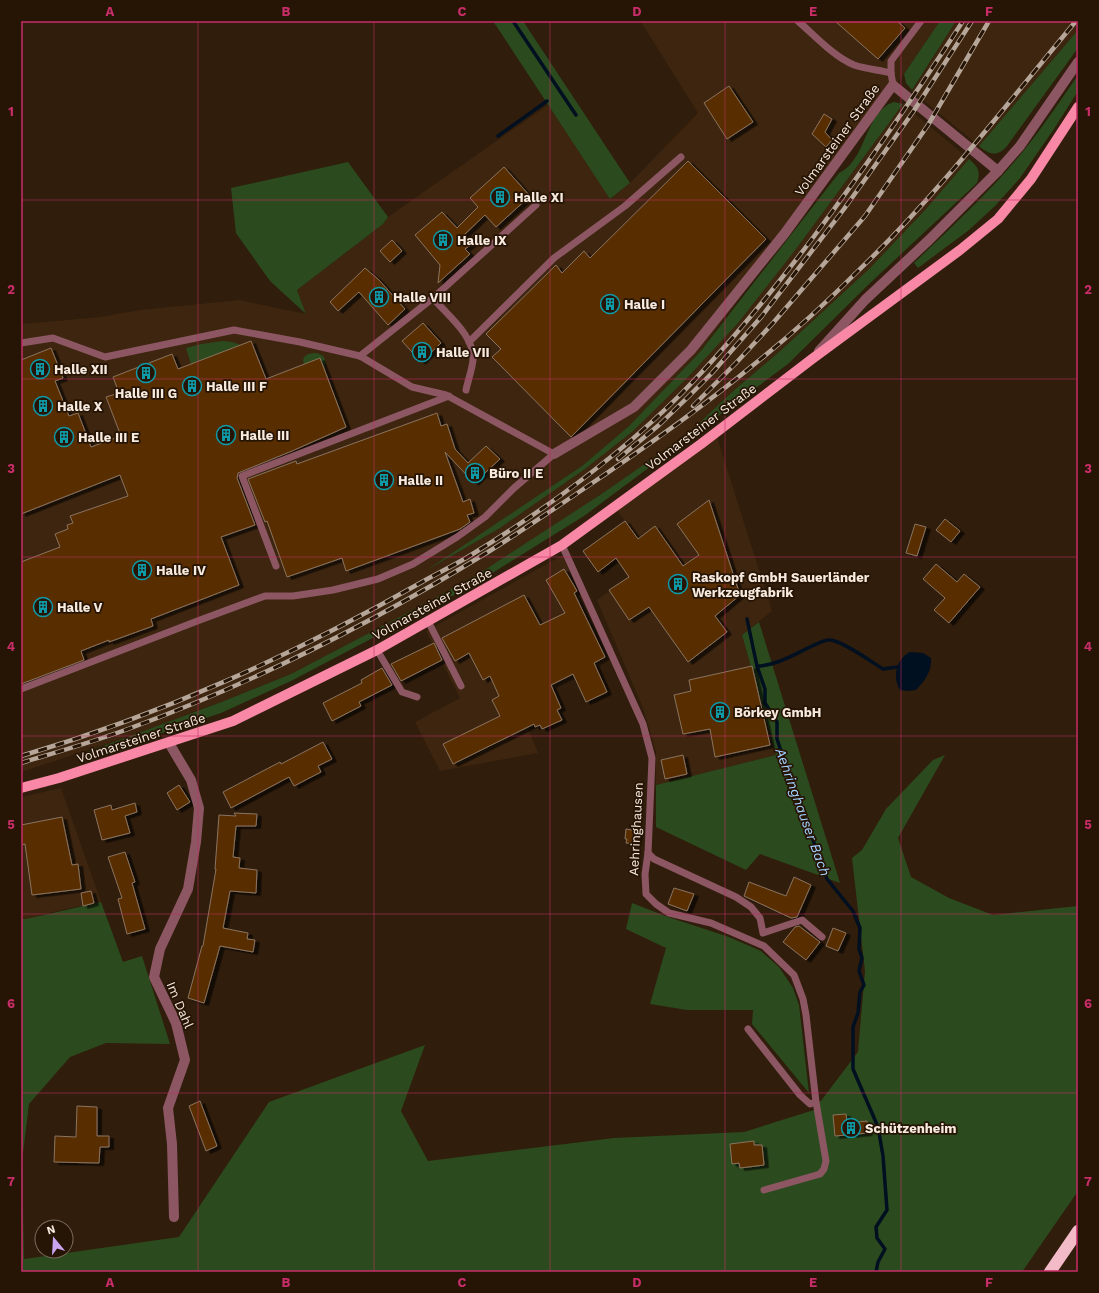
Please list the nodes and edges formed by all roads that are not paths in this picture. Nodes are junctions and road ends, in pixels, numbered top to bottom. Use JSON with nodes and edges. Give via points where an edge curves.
{"nodes":[{"id":1,"x":798,"y":21,"type":"edge"},
{"id":2,"x":921,"y":21,"type":"edge"},
{"id":3,"x":1078,"y":62,"type":"edge"},
{"id":4,"x":891,"y":73,"type":"junction"},
{"id":5,"x":893,"y":85,"type":"junction"},
{"id":6,"x":1078,"y":107,"type":"edge"},
{"id":7,"x":681,"y":157,"type":"dead end"},
{"id":8,"x":998,"y":171,"type":"junction"},
{"id":9,"x":536,"y":205,"type":"dead end"},
{"id":10,"x":433,"y":298,"type":"junction"},
{"id":11,"x":469,"y":342,"type":"junction"},
{"id":12,"x":21,"y":343,"type":"edge"},
{"id":13,"x":360,"y":356,"type":"junction"},
{"id":14,"x":812,"y":359,"type":"junction"},
{"id":15,"x":466,"y":390,"type":"dead end"},
{"id":16,"x":449,"y":396,"type":"junction"},
{"id":17,"x":554,"y":454,"type":"junction"},
{"id":18,"x":562,"y":545,"type":"junction"},
{"id":19,"x":276,"y":566,"type":"dead end"},
{"id":20,"x":428,"y":621,"type":"junction"},
{"id":21,"x":377,"y":650,"type":"junction"},
{"id":22,"x":461,"y":686,"type":"dead end"},
{"id":23,"x":21,"y":689,"type":"edge"},
{"id":24,"x":417,"y":697,"type":"dead end"},
{"id":25,"x":169,"y":743,"type":"junction"},
{"id":26,"x":21,"y":788,"type":"edge"},
{"id":27,"x":648,"y":852,"type":"junction"},
{"id":28,"x":822,"y":937,"type":"dead end"},
{"id":29,"x":748,"y":1029,"type":"dead end"},
{"id":30,"x":816,"y":1102,"type":"junction"},
{"id":31,"x":764,"y":1190,"type":"dead end"},
{"id":32,"x":174,"y":1217,"type":"dead end"},
{"id":33,"x":1078,"y":1231,"type":"edge"},
{"id":34,"x":1050,"y":1272,"type":"edge"}],
"edges":[{"from":1,"to":4,"type":"lane","via":[[848,62]]},
{"from":2,"to":4,"type":"lane","via":[[891,61]]},
{"from":3,"to":8,"type":"street","name":"Volmarsteiner Straße","via":[[1020,146]]},
{"from":4,"to":5,"type":"lane"},
{"from":5,"to":8,"type":"street","name":"Volmarsteiner Straße"},
{"from":5,"to":17,"type":"street","name":"Volmarsteiner Straße","via":[[785,233],[692,350],[634,407]]},
{"from":6,"to":14,"type":"main road","name":"Volmarsteiner Straße","via":[[1031,178],[998,219]]},
{"from":7,"to":11,"type":"lane","via":[[625,206],[554,258]]},
{"from":8,"to":14,"type":"street","name":"Volmarsteiner Straße","via":[[930,240],[865,300]]},
{"from":9,"to":10,"type":"lane"},
{"from":10,"to":11,"type":"lane","via":[[467,335]]},
{"from":10,"to":13,"type":"lane"},
{"from":11,"to":15,"type":"lane","via":[[473,358]]},
{"from":12,"to":13,"type":"lane","via":[[54,338],[105,357],[234,330]]},
{"from":13,"to":16,"type":"lane","via":[[412,387]]},
{"from":14,"to":18,"type":"main road","name":"Volmarsteiner Straße","via":[[707,440]]},
{"from":16,"to":17,"type":"lane"},
{"from":16,"to":19,"type":"lane","via":[[242,476]]},
{"from":17,"to":23,"type":"lane","via":[[485,517],[413,564],[378,579],[332,590],[293,596],[265,596]]},
{"from":18,"to":20,"type":"main road","name":"Volmarsteiner Straße"},
{"from":18,"to":27,"type":"lane","name":"Aehringhausen","via":[[643,724],[652,758]]},
{"from":20,"to":21,"type":"main road","name":"Volmarsteiner Straße"},
{"from":20,"to":22,"type":"lane"},
{"from":21,"to":24,"type":"lane","via":[[402,692]]},
{"from":21,"to":25,"type":"main road","name":"Volmarsteiner Straße","via":[[233,721]]},
{"from":25,"to":26,"type":"main road","name":"Volmarsteiner Straße"},
{"from":25,"to":32,"type":"street","name":"Im Dahl","via":[[191,780],[199,808],[188,889],[160,949],[154,977],[176,1023],[185,1060],[168,1108],[172,1144]]},
{"from":27,"to":28,"type":"lane","via":[[654,859],[736,897],[751,907],[760,918],[763,932],[802,920]]},
{"from":27,"to":30,"type":"lane","name":"Aehringhausen","via":[[646,894],[656,904],[669,913],[711,923],[764,946],[794,975],[806,1015]]},
{"from":29,"to":30,"type":"lane","via":[[800,1095],[810,1104]]},
{"from":30,"to":31,"type":"lane","name":"Aehringhausen","via":[[826,1161],[824,1169],[820,1174]]},
{"from":33,"to":34,"type":"highway"}]}
